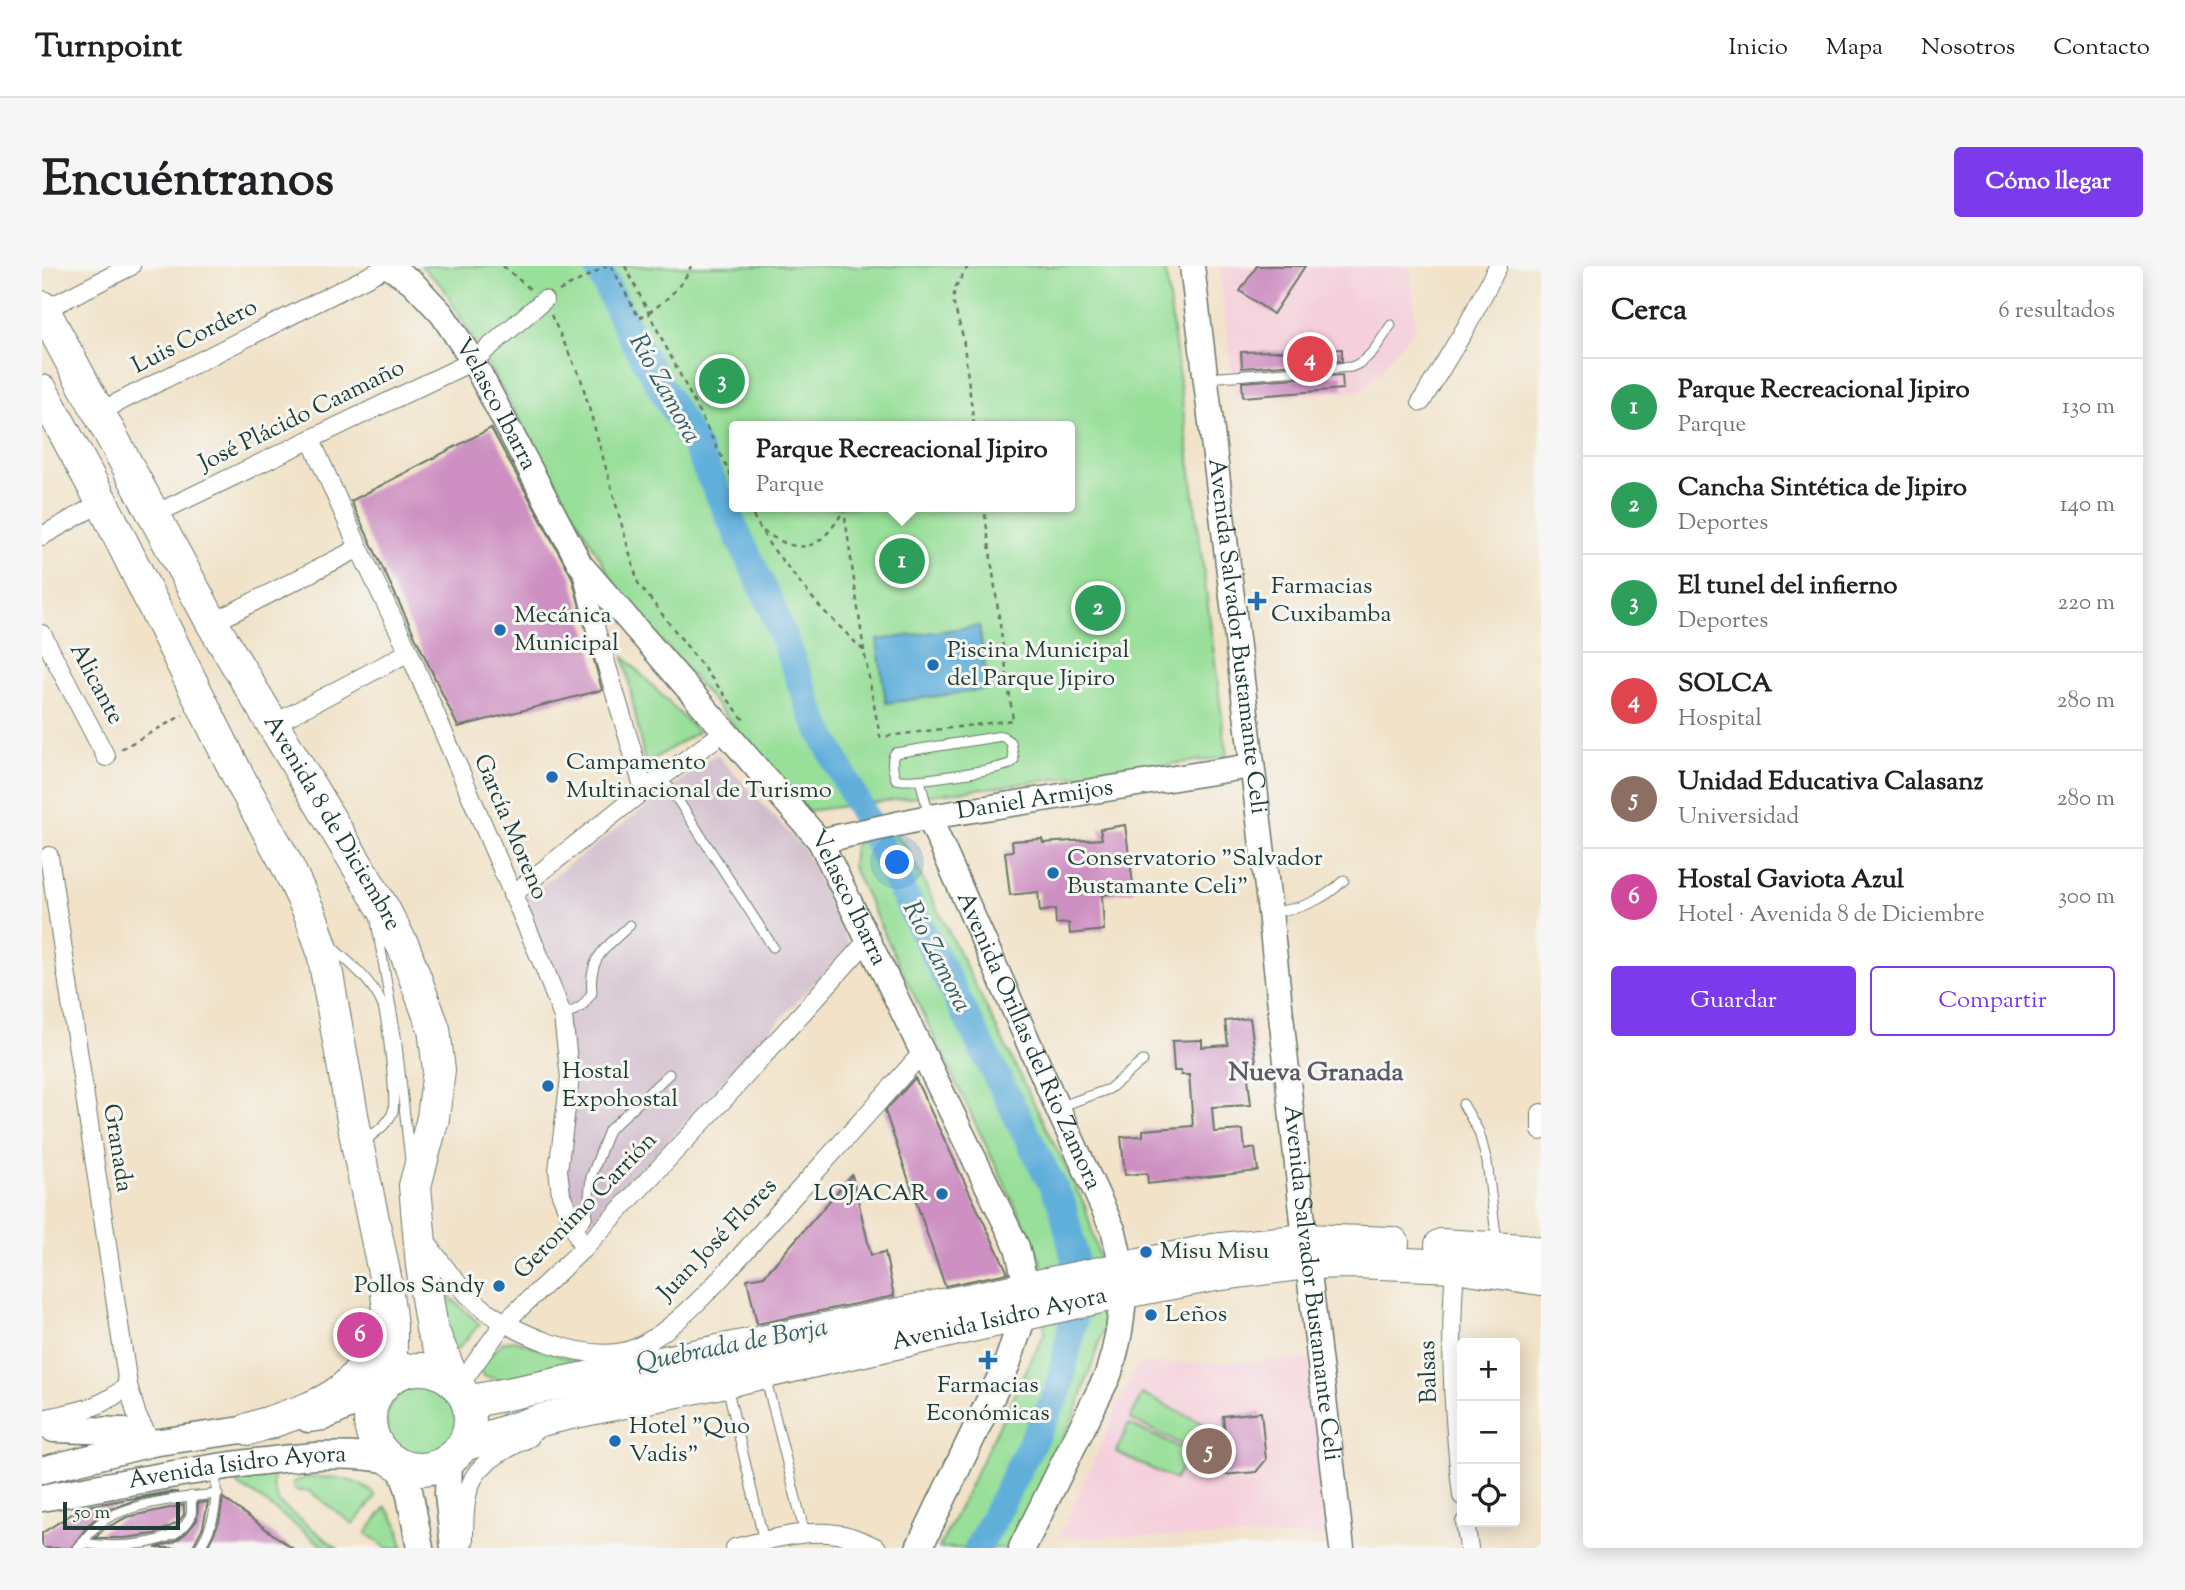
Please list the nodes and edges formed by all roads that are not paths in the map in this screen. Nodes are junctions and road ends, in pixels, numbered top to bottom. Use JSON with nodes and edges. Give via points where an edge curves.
{"nodes":[{"id":1,"x":131,"y":266,"type":"edge"},
{"id":2,"x":389,"y":266,"type":"edge"},
{"id":3,"x":1192,"y":266,"type":"edge"},
{"id":4,"x":1498,"y":266,"type":"edge"},
{"id":5,"x":544,"y":300,"type":"road end"},
{"id":6,"x":43,"y":309,"type":"edge"},
{"id":7,"x":1391,"y":325,"type":"dead end"},
{"id":8,"x":473,"y":362,"type":"junction"},
{"id":9,"x":1207,"y":378,"type":"junction"},
{"id":10,"x":42,"y":391,"type":"edge"},
{"id":11,"x":1421,"y":402,"type":"dead end"},
{"id":12,"x":97,"y":413,"type":"junction"},
{"id":13,"x":311,"y":440,"type":"junction"},
{"id":14,"x":102,"y":502,"type":"junction"},
{"id":15,"x":153,"y":515,"type":"junction"},
{"id":16,"x":42,"y":536,"type":"edge"},
{"id":17,"x":359,"y":548,"type":"junction"},
{"id":18,"x":580,"y":564,"type":"junction"},
{"id":19,"x":212,"y":623,"type":"junction"},
{"id":20,"x":42,"y":634,"type":"edge"},
{"id":21,"x":409,"y":652,"type":"junction"},
{"id":22,"x":272,"y":725,"type":"junction"},
{"id":23,"x":724,"y":732,"type":"junction"},
{"id":24,"x":106,"y":757,"type":"road end"},
{"id":25,"x":1251,"y":766,"type":"junction"},
{"id":26,"x":660,"y":780,"type":"junction"},
{"id":27,"x":920,"y":780,"type":"junction"},
{"id":28,"x":645,"y":790,"type":"junction"},
{"id":29,"x":929,"y":817,"type":"junction"},
{"id":30,"x":820,"y":841,"type":"junction"},
{"id":31,"x":49,"y":856,"type":"dead end"},
{"id":32,"x":1344,"y":880,"type":"dead end"},
{"id":33,"x":512,"y":895,"type":"junction"},
{"id":34,"x":1270,"y":912,"type":"junction"},
{"id":35,"x":629,"y":925,"type":"dead end"},
{"id":36,"x":317,"y":934,"type":"junction"},
{"id":37,"x":867,"y":940,"type":"junction"},
{"id":38,"x":773,"y":947,"type":"dead end"},
{"id":39,"x":563,"y":1017,"type":"junction"},
{"id":40,"x":922,"y":1053,"type":"junction"},
{"id":41,"x":1143,"y":1060,"type":"dead end"},
{"id":42,"x":669,"y":1074,"type":"dead end"},
{"id":43,"x":1463,"y":1104,"type":"dead end"},
{"id":44,"x":1057,"y":1107,"type":"junction"},
{"id":45,"x":1541,"y":1113,"type":"edge"},
{"id":46,"x":1541,"y":1131,"type":"edge"},
{"id":47,"x":358,"y":1148,"type":"junction"},
{"id":48,"x":418,"y":1230,"type":"junction"},
{"id":49,"x":579,"y":1241,"type":"junction"},
{"id":50,"x":1498,"y":1249,"type":"junction"},
{"id":51,"x":1306,"y":1252,"type":"junction"},
{"id":52,"x":1541,"y":1254,"type":"edge"},
{"id":53,"x":1456,"y":1256,"type":"junction"},
{"id":54,"x":385,"y":1277,"type":"junction"},
{"id":55,"x":1541,"y":1279,"type":"edge"},
{"id":56,"x":1119,"y":1281,"type":"junction"},
{"id":57,"x":1032,"y":1301,"type":"junction"},
{"id":58,"x":504,"y":1323,"type":"junction"},
{"id":59,"x":777,"y":1359,"type":"junction"},
{"id":60,"x":726,"y":1381,"type":"junction"},
{"id":61,"x":128,"y":1385,"type":"junction"},
{"id":62,"x":380,"y":1390,"type":"junction"},
{"id":63,"x":460,"y":1390,"type":"junction"},
{"id":64,"x":580,"y":1411,"type":"junction"},
{"id":65,"x":42,"y":1421,"type":"edge"},
{"id":66,"x":249,"y":1429,"type":"junction"},
{"id":67,"x":152,"y":1443,"type":"junction"},
{"id":68,"x":456,"y":1453,"type":"junction"},
{"id":69,"x":396,"y":1463,"type":"junction"},
{"id":70,"x":1458,"y":1464,"type":"edge"},
{"id":71,"x":215,"y":1468,"type":"junction"},
{"id":72,"x":42,"y":1470,"type":"edge"},
{"id":73,"x":218,"y":1494,"type":"junction"},
{"id":74,"x":191,"y":1496,"type":"junction"},
{"id":75,"x":42,"y":1498,"type":"edge"},
{"id":76,"x":1466,"y":1527,"type":"edge"},
{"id":77,"x":805,"y":1534,"type":"junction"},
{"id":78,"x":764,"y":1541,"type":"junction"},
{"id":79,"x":80,"y":1545,"type":"edge"},
{"id":80,"x":199,"y":1548,"type":"edge"},
{"id":81,"x":420,"y":1548,"type":"edge"},
{"id":82,"x":454,"y":1548,"type":"edge"},
{"id":83,"x":464,"y":1548,"type":"edge"},
{"id":84,"x":735,"y":1548,"type":"edge"},
{"id":85,"x":877,"y":1548,"type":"edge"},
{"id":86,"x":919,"y":1548,"type":"edge"},
{"id":87,"x":1022,"y":1548,"type":"edge"},
{"id":88,"x":1342,"y":1548,"type":"edge"},
{"id":89,"x":1469,"y":1548,"type":"edge"}],
"edges":[{"from":1,"to":6,"type":"street"},
{"from":2,"to":8,"type":"main road","name":"Velasco Ibarra","via":[[412,282],[442,314]]},
{"from":2,"to":12,"type":"street","name":"Luis Cordero"},
{"from":3,"to":9,"type":"main road","name":"Avenida Salvador Bustamante Celi"},
{"from":4,"to":11,"type":"street"},
{"from":5,"to":8,"type":"street","name":"José Plácido Caamaño"},
{"from":6,"to":12,"type":"highway","name":"Avenida 8 de Diciembre"},
{"from":7,"to":9,"type":"lane","via":[[1371,353],[1351,367]]},
{"from":8,"to":13,"type":"street","name":"José Plácido Caamaño"},
{"from":8,"to":18,"type":"main road","name":"Velasco Ibarra"},
{"from":9,"to":25,"type":"main road","name":"Avenida Salvador Bustamante Celi"},
{"from":10,"to":14,"type":"highway"},
{"from":12,"to":15,"type":"highway","name":"Avenida 8 de Diciembre"},
{"from":13,"to":15,"type":"street","name":"José Plácido Caamaño"},
{"from":13,"to":17,"type":"street","name":"García Moreno"},
{"from":14,"to":16,"type":"street"},
{"from":14,"to":36,"type":"highway","via":[[286,863]]},
{"from":15,"to":19,"type":"highway","name":"Avenida 8 de Diciembre"},
{"from":17,"to":19,"type":"street"},
{"from":17,"to":21,"type":"street","name":"García Moreno"},
{"from":18,"to":23,"type":"main road","name":"Velasco Ibarra"},
{"from":18,"to":28,"type":"street","name":"Velasco Ibarra"},
{"from":19,"to":22,"type":"highway","name":"Avenida 8 de Diciembre"},
{"from":20,"to":24,"type":"street","name":"Alicante"},
{"from":21,"to":22,"type":"street"},
{"from":21,"to":33,"type":"street","name":"García Moreno"},
{"from":22,"to":48,"type":"highway","name":"Avenida 8 de Diciembre","via":[[404,948],[434,1029],[439,1070],[433,1118],[415,1186]]},
{"from":23,"to":26,"type":"street"},
{"from":23,"to":30,"type":"main road","name":"Velasco Ibarra"},
{"from":25,"to":29,"type":"main road","name":"Daniel Armijos"},
{"from":25,"to":34,"type":"main road","name":"Avenida Salvador Bustamante Celi"},
{"from":26,"to":28,"type":"street"},
{"from":26,"to":38,"type":"lane","via":[[670,788]]},
{"from":27,"to":27,"type":"lane","via":[[1010,764],[1014,760],[1011,743],[1002,736],[895,753],[896,779]]},
{"from":27,"to":29,"type":"lane"},
{"from":28,"to":33,"type":"street"},
{"from":29,"to":30,"type":"main road","name":"Daniel Armijos"},
{"from":29,"to":44,"type":"main road","name":"Avenida Orillas del Rio Zamora"},
{"from":30,"to":37,"type":"main road","name":"Velasco Ibarra"},
{"from":31,"to":61,"type":"street","name":"Granada"},
{"from":32,"to":34,"type":"lane","via":[[1316,901]]},
{"from":33,"to":39,"type":"street","name":"García Moreno"},
{"from":34,"to":51,"type":"main road","name":"Avenida Salvador Bustamante Celi"},
{"from":35,"to":39,"type":"lane","via":[[595,959],[592,993],[587,1000]]},
{"from":36,"to":47,"type":"highway","via":[[329,978]]},
{"from":36,"to":47,"type":"lane","via":[[356,968],[383,1005],[393,1111]]},
{"from":37,"to":40,"type":"main road","name":"Velasco Ibarra"},
{"from":37,"to":49,"type":"street","name":"Geronimo Carrión","via":[[727,1096]]},
{"from":39,"to":49,"type":"street","name":"García Moreno","via":[[570,1078],[558,1170],[561,1194]]},
{"from":40,"to":57,"type":"main road","name":"Velasco Ibarra","via":[[1017,1247]]},
{"from":40,"to":58,"type":"street","name":"Juan José Flores","via":[[706,1294],[662,1332],[630,1350],[604,1354],[574,1352]]},
{"from":41,"to":44,"type":"lane","via":[[1110,1089]]},
{"from":42,"to":49,"type":"lane","via":[[609,1130],[590,1177],[587,1218]]},
{"from":43,"to":50,"type":"lane","via":[[1479,1132],[1487,1162]]},
{"from":44,"to":56,"type":"main road","name":"Avenida Orillas del Rio Zamora","via":[[1114,1232]]},
{"from":45,"to":46,"type":"street"},
{"from":47,"to":54,"type":"highway"},
{"from":48,"to":58,"type":"street","name":"Juan José Flores","via":[[454,1281]]},
{"from":48,"to":63,"type":"highway","name":"Avenida 8 de Diciembre","via":[[432,1329]]},
{"from":49,"to":58,"type":"street","name":"Geronimo Carrión"},
{"from":50,"to":52,"type":"highway","name":"Avenida Isidro Ayora"},
{"from":50,"to":53,"type":"highway","name":"Avenida Isidro Ayora"},
{"from":51,"to":53,"type":"highway","name":"Avenida Isidro Ayora"},
{"from":51,"to":56,"type":"highway","name":"Avenida Isidro Ayora","via":[[1213,1250]]},
{"from":51,"to":88,"type":"main road","name":"Avenida Salvador Bustamante Celi"},
{"from":53,"to":55,"type":"highway","name":"Avenida Isidro Ayora"},
{"from":53,"to":70,"type":"street","name":"Balsas","via":[[1452,1333]]},
{"from":54,"to":62,"type":"highway","via":[[392,1342]]},
{"from":54,"to":66,"type":"highway","via":[[375,1340],[368,1362],[353,1381],[332,1398]]},
{"from":56,"to":57,"type":"highway","name":"Avenida Isidro Ayora"},
{"from":56,"to":87,"type":"main road","via":[[1117,1349],[1108,1376]]},
{"from":57,"to":59,"type":"highway","name":"Avenida Isidro Ayora"},
{"from":57,"to":86,"type":"main road"},
{"from":58,"to":63,"type":"street","name":"Geronimo Carrión"},
{"from":59,"to":60,"type":"highway","name":"Avenida Isidro Ayora"},
{"from":59,"to":63,"type":"highway","name":"Avenida Isidro Ayora"},
{"from":59,"to":77,"type":"lane"},
{"from":60,"to":64,"type":"highway","name":"Avenida Isidro Ayora"},
{"from":60,"to":78,"type":"lane"},
{"from":61,"to":65,"type":"street","via":[[97,1407]]},
{"from":61,"to":67,"type":"street","name":"Granada"},
{"from":62,"to":63,"type":"highway","via":[[396,1376],[421,1370],[439,1373]]},
{"from":62,"to":66,"type":"main road","name":"Avenida Isidro Ayora","via":[[323,1417]]},
{"from":62,"to":69,"type":"highway","via":[[370,1414],[371,1429],[380,1450]]},
{"from":63,"to":68,"type":"highway","via":[[470,1428]]},
{"from":64,"to":68,"type":"highway","name":"Avenida Isidro Ayora","via":[[528,1424]]},
{"from":64,"to":83,"type":"street","via":[[493,1456],[478,1469],[468,1487]]},
{"from":65,"to":67,"type":"main road","via":[[54,1429],[122,1431]]},
{"from":66,"to":67,"type":"main road","name":"Avenida Isidro Ayora"},
{"from":67,"to":72,"type":"main road","name":"Avenida Isidro Ayora"},
{"from":68,"to":69,"type":"highway","via":[[436,1467]]},
{"from":68,"to":82,"type":"main road","via":[[448,1494]]},
{"from":69,"to":71,"type":"main road","name":"Avenida Isidro Ayora","via":[[332,1454]]},
{"from":69,"to":81,"type":"main road","via":[[409,1490]]},
{"from":71,"to":73,"type":"lane"},
{"from":71,"to":75,"type":"main road","name":"Avenida Isidro Ayora"},
{"from":73,"to":74,"type":"lane"},
{"from":73,"to":80,"type":"lane","via":[[213,1521]]},
{"from":74,"to":79,"type":"lane","via":[[120,1512],[98,1524]]},
{"from":74,"to":79,"type":"lane","via":[[192,1515],[184,1528],[164,1540]]},
{"from":76,"to":89,"type":"street"},
{"from":77,"to":78,"type":"street"},
{"from":77,"to":85,"type":"street","via":[[852,1537]]},
{"from":78,"to":84,"type":"street"}]}
